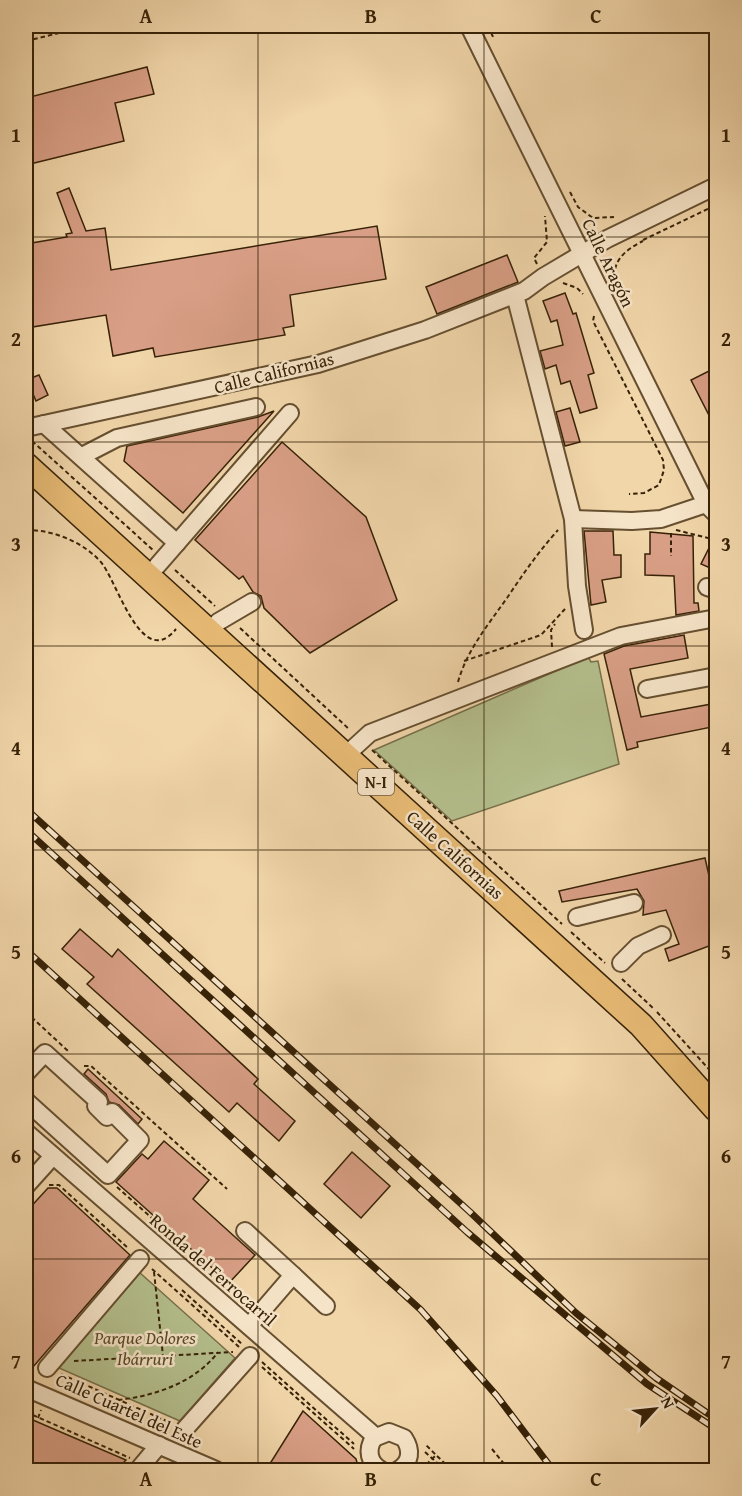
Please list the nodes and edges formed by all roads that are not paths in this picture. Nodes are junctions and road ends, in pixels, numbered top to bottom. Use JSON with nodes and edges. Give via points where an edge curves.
{"nodes":[{"id":1,"x":469,"y":26,"type":"edge"},
{"id":2,"x":717,"y":186,"type":"edge"},
{"id":3,"x":582,"y":254,"type":"junction"},
{"id":4,"x":515,"y":295,"type":"junction"},
{"id":5,"x":256,"y":407,"type":"dead end"},
{"id":6,"x":290,"y":413,"type":"dead end"},
{"id":7,"x":44,"y":424,"type":"junction"},
{"id":8,"x":26,"y":428,"type":"edge"},
{"id":9,"x":26,"y":449,"type":"edge"},
{"id":10,"x":82,"y":456,"type":"junction"},
{"id":11,"x":26,"y":465,"type":"edge"},
{"id":12,"x":711,"y":509,"type":"edge"},
{"id":13,"x":573,"y":520,"type":"junction"},
{"id":14,"x":177,"y":543,"type":"junction"},
{"id":15,"x":160,"y":563,"type":"junction"},
{"id":16,"x":252,"y":602,"type":"dead end"},
{"id":17,"x":717,"y":618,"type":"edge"},
{"id":18,"x":223,"y":620,"type":"junction"},
{"id":19,"x":584,"y":630,"type":"dead end"},
{"id":20,"x":717,"y":676,"type":"edge"},
{"id":21,"x":647,"y":689,"type":"dead end"},
{"id":22,"x":354,"y":747,"type":"junction"},
{"id":23,"x":634,"y":903,"type":"dead end"},
{"id":24,"x":577,"y":917,"type":"dead end"},
{"id":25,"x":662,"y":935,"type":"dead end"},
{"id":26,"x":616,"y":968,"type":"road end"},
{"id":27,"x":26,"y":1073,"type":"edge"},
{"id":28,"x":717,"y":1091,"type":"edge"},
{"id":29,"x":26,"y":1101,"type":"edge"},
{"id":30,"x":717,"y":1109,"type":"edge"},
{"id":31,"x":26,"y":1132,"type":"edge"},
{"id":32,"x":53,"y":1156,"type":"junction"},
{"id":33,"x":26,"y":1186,"type":"edge"},
{"id":34,"x":245,"y":1231,"type":"dead end"},
{"id":35,"x":140,"y":1259,"type":"road end"},
{"id":36,"x":293,"y":1275,"type":"junction"},
{"id":37,"x":326,"y":1306,"type":"dead end"},
{"id":38,"x":249,"y":1326,"type":"junction"},
{"id":39,"x":250,"y":1356,"type":"dead end"},
{"id":40,"x":47,"y":1368,"type":"road end"},
{"id":41,"x":26,"y":1390,"type":"edge"},
{"id":42,"x":185,"y":1429,"type":"road end"},
{"id":43,"x":376,"y":1437,"type":"junction"},
{"id":44,"x":159,"y":1445,"type":"junction"},
{"id":45,"x":132,"y":1468,"type":"edge"},
{"id":46,"x":406,"y":1468,"type":"edge"},
{"id":47,"x":377,"y":1469,"type":"edge"},
{"id":48,"x":216,"y":1470,"type":"edge"}],
"edges":[{"from":1,"to":3,"type":"street","name":"Calle Aragón"},
{"from":2,"to":3,"type":"street","name":"Calle Californias"},
{"from":3,"to":4,"type":"street","name":"Calle Californias"},
{"from":3,"to":12,"type":"street","name":"Calle Aragón"},
{"from":4,"to":7,"type":"street","name":"Calle Californias","via":[[425,330],[318,364]]},
{"from":4,"to":13,"type":"street"},
{"from":5,"to":10,"type":"street","via":[[117,438]]},
{"from":6,"to":14,"type":"street"},
{"from":7,"to":8,"type":"street","name":"Calle Californias"},
{"from":7,"to":10,"type":"street"},
{"from":9,"to":15,"type":"highway","name":"Calle Californias","number":"N-I"},
{"from":10,"to":14,"type":"street"},
{"from":11,"to":22,"type":"highway","name":"Calle Californias","number":"N-I","via":[[189,612]]},
{"from":12,"to":13,"type":"street","via":[[661,519]]},
{"from":13,"to":19,"type":"street"},
{"from":14,"to":15,"type":"street"},
{"from":15,"to":18,"type":"highway","name":"Calle Californias","number":"N-I"},
{"from":16,"to":18,"type":"street"},
{"from":17,"to":22,"type":"street","via":[[621,636],[370,733]]},
{"from":18,"to":22,"type":"highway","name":"Calle Californias","number":"N-I"},
{"from":20,"to":21,"type":"street"},
{"from":22,"to":28,"type":"highway","name":"Calle Californias","number":"N-I","via":[[634,1003]]},
{"from":22,"to":30,"type":"highway","name":"Calle Californias","number":"N-I","via":[[641,1025]]},
{"from":23,"to":24,"type":"street"},
{"from":25,"to":26,"type":"street","via":[[638,946]]},
{"from":27,"to":29,"type":"street","via":[[45,1053],[99,1102],[96,1106],[107,1117],[111,1112],[141,1140],[108,1175]]},
{"from":31,"to":32,"type":"street","name":"Ronda del Ferrocarril"},
{"from":32,"to":33,"type":"street"},
{"from":32,"to":38,"type":"street","name":"Ronda del Ferrocarril"},
{"from":34,"to":36,"type":"street"},
{"from":35,"to":40,"type":"street"},
{"from":36,"to":37,"type":"street"},
{"from":36,"to":38,"type":"street"},
{"from":38,"to":43,"type":"street","name":"Ronda del Ferrocarril"},
{"from":39,"to":42,"type":"street"},
{"from":41,"to":44,"type":"street","name":"Calle Cuartel del Este"},
{"from":43,"to":46,"type":"street","via":[[388,1432],[404,1438],[409,1450]]},
{"from":43,"to":47,"type":"street","via":[[369,1450]]},
{"from":44,"to":45,"type":"street"},
{"from":44,"to":48,"type":"street","name":"Calle Cuartel del Este"}]}
